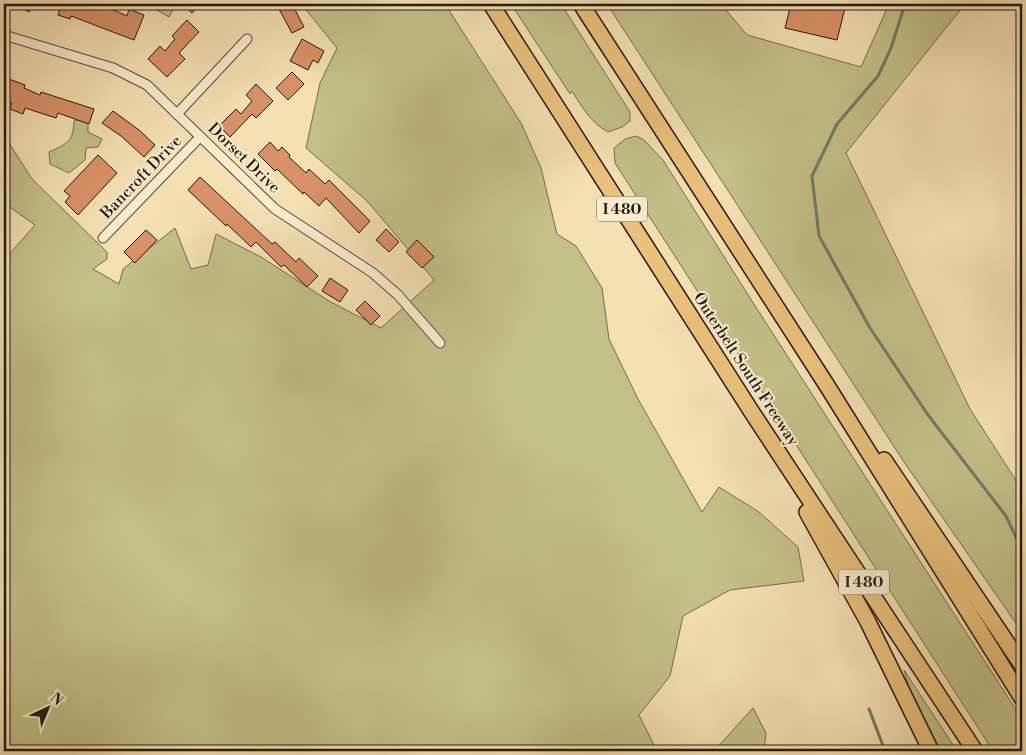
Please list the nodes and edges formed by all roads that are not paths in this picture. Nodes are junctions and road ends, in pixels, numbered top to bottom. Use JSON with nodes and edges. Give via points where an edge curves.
{"nodes":[{"id":1,"x":491,"y":4,"type":"edge"},
{"id":2,"x":581,"y":4,"type":"edge"},
{"id":3,"x":4,"y":35,"type":"edge"},
{"id":4,"x":247,"y":39,"type":"dead end"},
{"id":5,"x":176,"y":114,"type":"junction"},
{"id":6,"x":200,"y":137,"type":"junction"},
{"id":7,"x":103,"y":238,"type":"dead end"},
{"id":8,"x":440,"y":343,"type":"dead end"},
{"id":9,"x":826,"y":384,"type":"junction"},
{"id":10,"x":754,"y":414,"type":"junction"},
{"id":11,"x":1022,"y":665,"type":"edge"},
{"id":12,"x":1022,"y":698,"type":"edge"},
{"id":13,"x":929,"y":751,"type":"edge"},
{"id":14,"x":975,"y":751,"type":"edge"}],
"edges":[{"from":1,"to":10,"type":"highway","name":"Outerbelt South Freeway","number":"I 480"},
{"from":2,"to":9,"type":"highway"},
{"from":3,"to":5,"type":"street","name":"Dorset Drive","via":[[113,68],[147,85]]},
{"from":4,"to":5,"type":"street"},
{"from":5,"to":6,"type":"street","name":"Dorset Drive"},
{"from":6,"to":7,"type":"street","name":"Bancroft Drive"},
{"from":6,"to":8,"type":"street","name":"Dorset Drive","via":[[275,209],[373,273]]},
{"from":9,"to":11,"type":"highway","via":[[889,467]]},
{"from":9,"to":12,"type":"highway"},
{"from":10,"to":13,"type":"highway","via":[[868,622]]},
{"from":10,"to":14,"type":"highway","name":"Outerbelt South Freeway","number":"I 480"}]}
